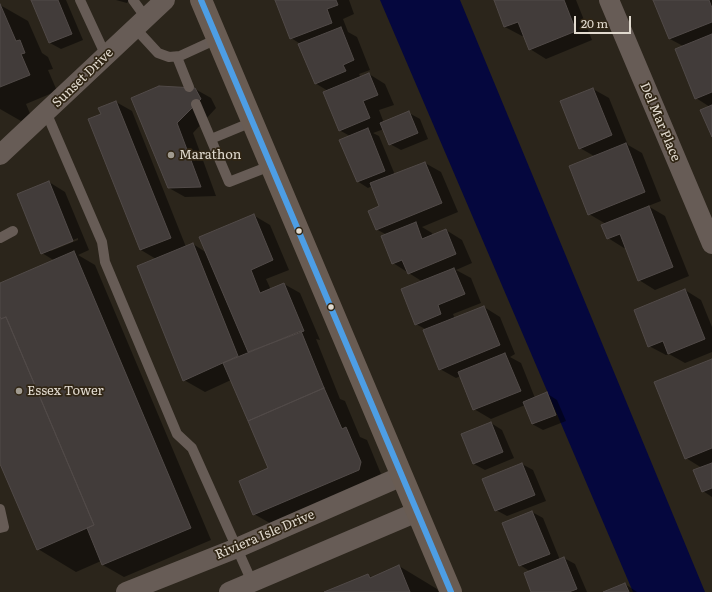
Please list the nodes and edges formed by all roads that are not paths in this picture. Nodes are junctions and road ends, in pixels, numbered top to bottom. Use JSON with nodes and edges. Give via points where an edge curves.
{"nodes":[{"id":1,"x":80,"y":0,"type":"edge"},
{"id":2,"x":133,"y":0,"type":"edge"},
{"id":3,"x":165,"y":0,"type":"edge"},
{"id":4,"x":201,"y":0,"type":"edge"},
{"id":5,"x":609,"y":0,"type":"edge"},
{"id":6,"x":140,"y":23,"type":"junction"},
{"id":7,"x":217,"y":39,"type":"junction"},
{"id":8,"x":106,"y":56,"type":"junction"},
{"id":9,"x":177,"y":57,"type":"junction"},
{"id":10,"x":189,"y":87,"type":"dead end"},
{"id":11,"x":196,"y":104,"type":"dead end"},
{"id":12,"x":46,"y":112,"type":"junction"},
{"id":13,"x":252,"y":122,"type":"junction"},
{"id":14,"x":211,"y":139,"type":"junction"},
{"id":15,"x":0,"y":155,"type":"edge"},
{"id":16,"x":270,"y":166,"type":"junction"},
{"id":17,"x":13,"y":231,"type":"dead end"},
{"id":18,"x":0,"y":238,"type":"edge"},
{"id":19,"x":712,"y":244,"type":"edge"},
{"id":20,"x":402,"y":476,"type":"junction"},
{"id":21,"x":0,"y":509,"type":"edge"},
{"id":22,"x":418,"y":512,"type":"junction"},
{"id":23,"x":0,"y":528,"type":"edge"},
{"id":24,"x":237,"y":548,"type":"junction"},
{"id":25,"x":252,"y":582,"type":"junction"},
{"id":26,"x":126,"y":592,"type":"edge"},
{"id":27,"x":229,"y":592,"type":"edge"},
{"id":28,"x":451,"y":592,"type":"edge"}],
"edges":[{"from":1,"to":8,"type":"lane"},
{"from":2,"to":6,"type":"lane"},
{"from":3,"to":6,"type":"street","name":"Sunset Drive"},
{"from":4,"to":7,"type":"main road"},
{"from":5,"to":19,"type":"street","name":"Del Mar Place"},
{"from":6,"to":8,"type":"street","name":"Sunset Drive"},
{"from":6,"to":9,"type":"lane","via":[[158,53]]},
{"from":7,"to":9,"type":"lane"},
{"from":7,"to":13,"type":"main road"},
{"from":8,"to":12,"type":"street","name":"Sunset Drive"},
{"from":9,"to":10,"type":"lane"},
{"from":11,"to":14,"type":"lane"},
{"from":12,"to":15,"type":"street","name":"Sunset Drive"},
{"from":12,"to":24,"type":"lane","via":[[102,242],[105,262],[177,434],[192,448]]},
{"from":13,"to":14,"type":"lane"},
{"from":13,"to":16,"type":"main road"},
{"from":14,"to":16,"type":"lane","via":[[229,182]]},
{"from":16,"to":20,"type":"main road"},
{"from":17,"to":18,"type":"lane"},
{"from":20,"to":22,"type":"main road"},
{"from":20,"to":24,"type":"street","name":"Riviera Isle Drive"},
{"from":21,"to":23,"type":"lane","via":[[4,527]]},
{"from":22,"to":25,"type":"street"},
{"from":22,"to":28,"type":"main road"},
{"from":24,"to":25,"type":"lane"},
{"from":24,"to":26,"type":"street","name":"Riviera Isle Drive"},
{"from":25,"to":27,"type":"street"}]}
